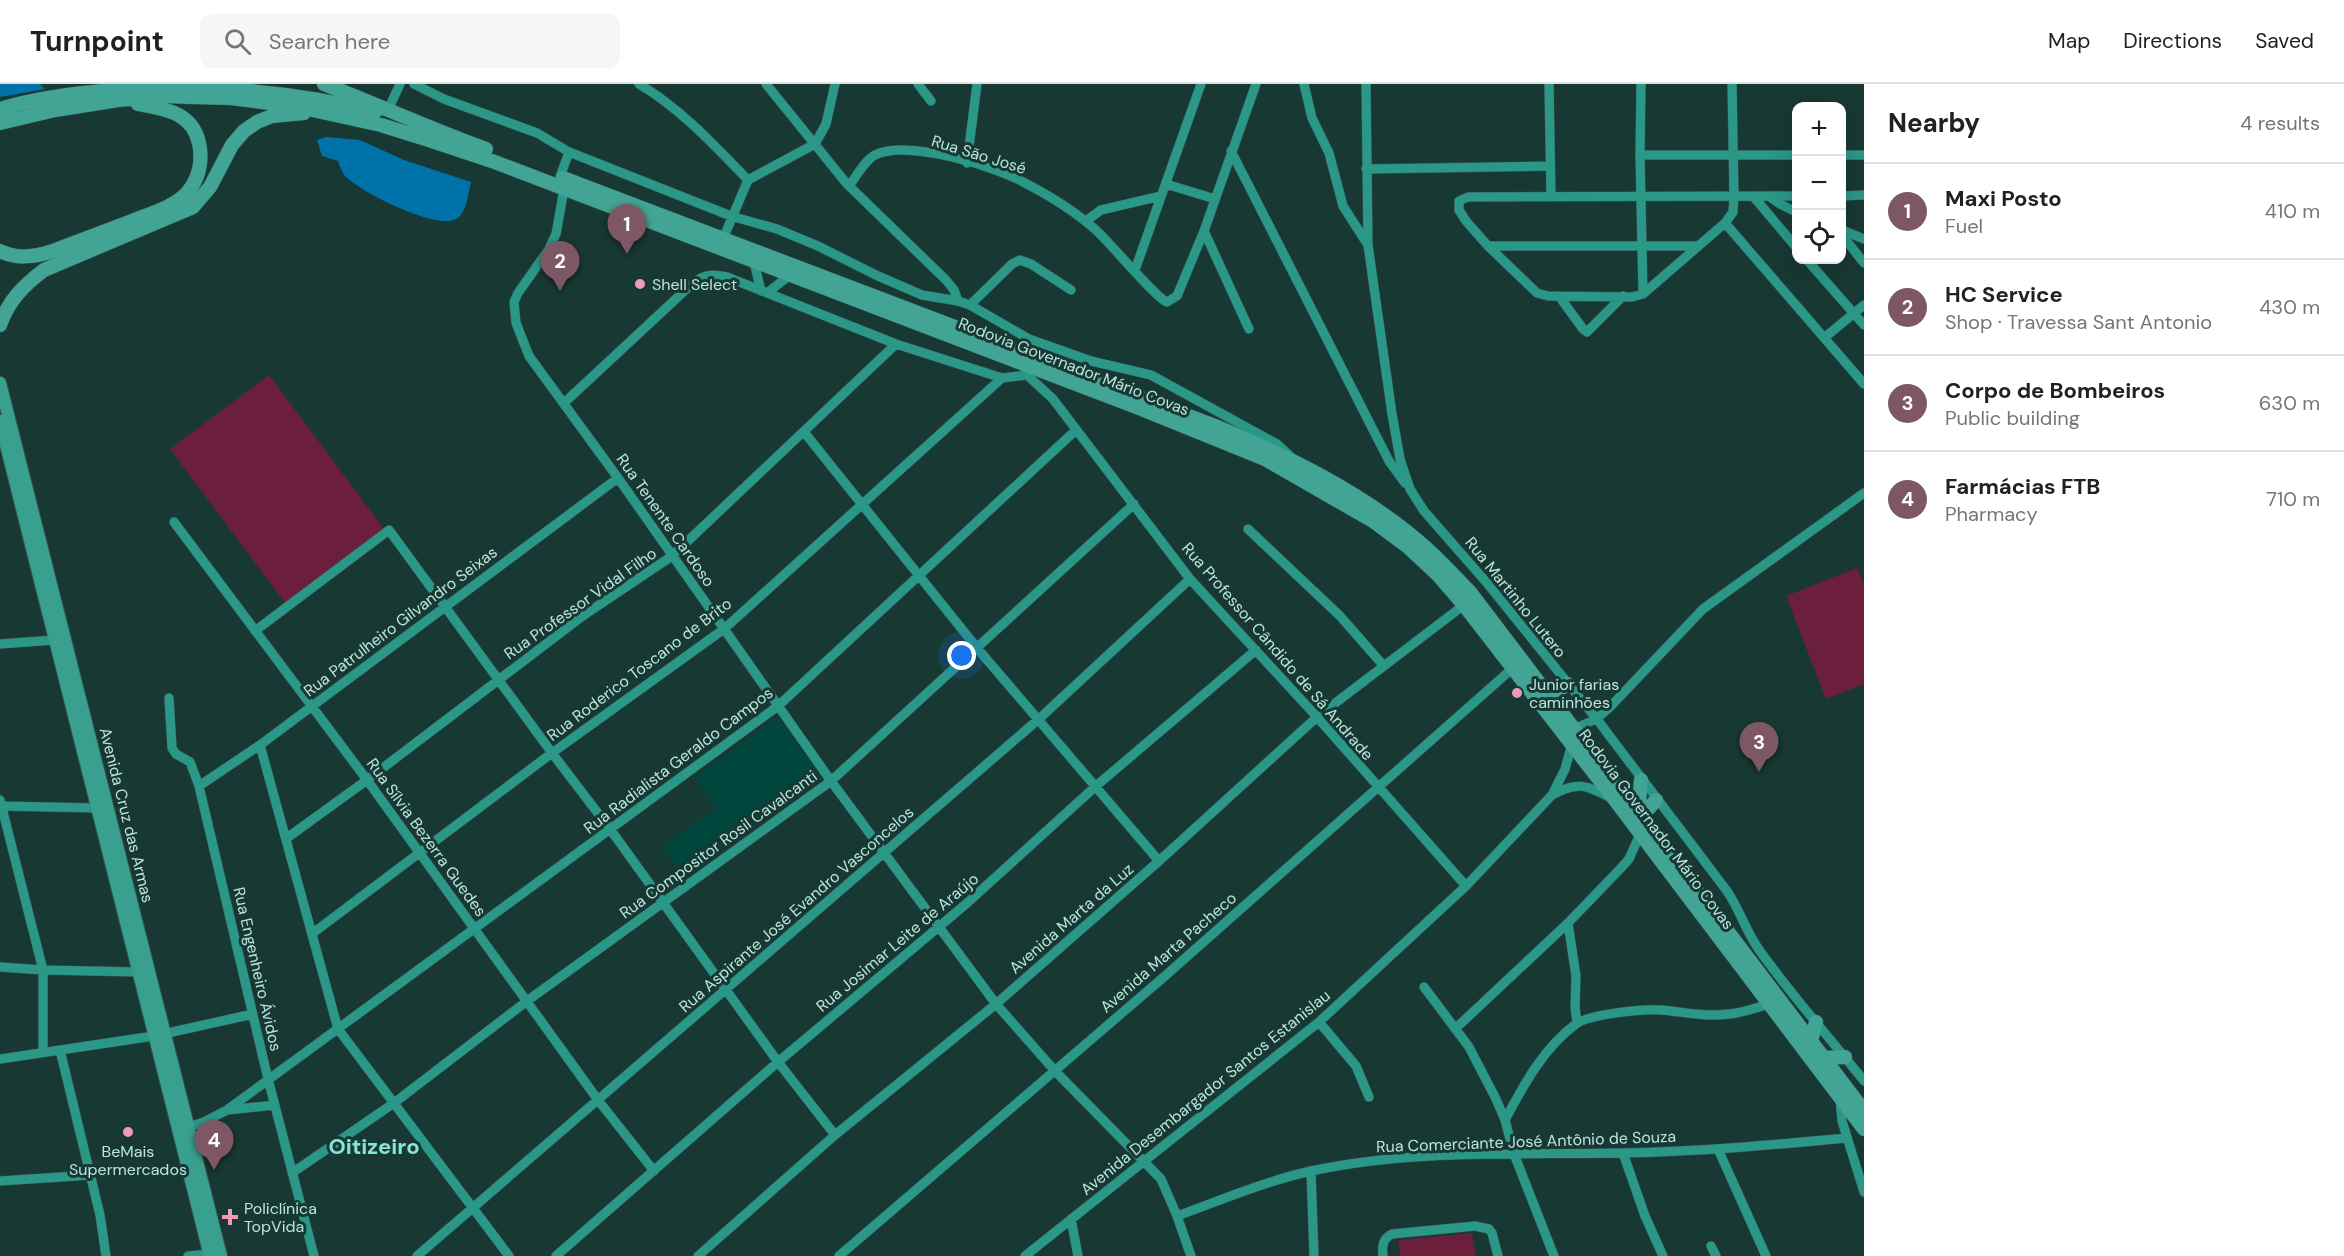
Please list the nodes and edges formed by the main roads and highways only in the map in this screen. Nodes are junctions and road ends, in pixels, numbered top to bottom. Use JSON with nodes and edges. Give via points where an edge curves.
{"nodes":[{"id":1,"x":109,"y":84,"type":"edge"},
{"id":2,"x":324,"y":84,"type":"edge"},
{"id":3,"x":86,"y":93,"type":"junction"},
{"id":4,"x":118,"y":100,"type":"junction"},
{"id":5,"x":54,"y":104,"type":"junction"},
{"id":6,"x":0,"y":109,"type":"edge"},
{"id":7,"x":338,"y":115,"type":"junction"},
{"id":8,"x":412,"y":122,"type":"junction"},
{"id":9,"x":0,"y":123,"type":"edge"},
{"id":10,"x":562,"y":183,"type":"junction"},
{"id":11,"x":0,"y":251,"type":"edge"},
{"id":12,"x":0,"y":326,"type":"edge"},
{"id":13,"x":0,"y":383,"type":"edge"},
{"id":14,"x":0,"y":421,"type":"edge"},
{"id":15,"x":1567,"y":684,"type":"road end"},
{"id":16,"x":1547,"y":692,"type":"junction"},
{"id":17,"x":1641,"y":780,"type":"road end"},
{"id":18,"x":1656,"y":800,"type":"road end"},
{"id":19,"x":1640,"y":815,"type":"junction"},
{"id":20,"x":1816,"y":1022,"type":"road end"},
{"id":21,"x":159,"y":1035,"type":"junction"},
{"id":22,"x":1811,"y":1041,"type":"junction"},
{"id":23,"x":1823,"y":1058,"type":"junction"},
{"id":24,"x":1845,"y":1058,"type":"road end"},
{"id":25,"x":1864,"y":1111,"type":"edge"},
{"id":26,"x":1864,"y":1129,"type":"edge"},
{"id":27,"x":213,"y":1255,"type":"edge"}],
"edges":[{"from":1,"to":3,"type":"highway"},
{"from":2,"to":8,"type":"highway"},
{"from":3,"to":5,"type":"highway"},
{"from":3,"to":8,"type":"highway","via":[[164,86],[231,88],[312,98]]},
{"from":4,"to":5,"type":"highway","name":"Rodovia Governador Mário Covas"},
{"from":4,"to":7,"type":"highway","name":"Rodovia Governador Mário Covas","via":[[165,96],[231,98]]},
{"from":4,"to":11,"type":"highway","via":[[175,112],[193,128],[201,154],[200,166],[185,195],[158,210],[50,252],[25,257]]},
{"from":5,"to":6,"type":"highway"},
{"from":5,"to":9,"type":"highway","name":"Rodovia Governador Mário Covas"},
{"from":7,"to":10,"type":"highway","name":"Rodovia Governador Mário Covas"},
{"from":7,"to":12,"type":"highway","via":[[287,114],[257,122],[232,145],[210,187],[193,207],[44,270],[14,297]]},
{"from":8,"to":10,"type":"highway","name":"Rodovia Governador Mário Covas"},
{"from":10,"to":16,"type":"highway","name":"Rodovia Governador Mário Covas","via":[[886,300],[1269,448],[1339,486],[1424,546],[1470,592]]},
{"from":10,"to":26,"type":"highway","name":"Rodovia Governador Mário Covas","via":[[1029,371],[1275,464],[1373,521],[1430,568],[1464,605]]},
{"from":13,"to":21,"type":"main road","name":"Avenida Cruz das Armas"},
{"from":14,"to":21,"type":"main road","name":"Avenida Cruz das Armas","via":[[139,972]]},
{"from":15,"to":16,"type":"highway"},
{"from":16,"to":19,"type":"highway","name":"Rodovia Governador Mário Covas"},
{"from":17,"to":19,"type":"highway"},
{"from":18,"to":19,"type":"highway"},
{"from":19,"to":22,"type":"highway","name":"Rodovia Governador Mário Covas"},
{"from":20,"to":22,"type":"highway"},
{"from":21,"to":27,"type":"main road","name":"Avenida Cruz das Armas"},
{"from":22,"to":23,"type":"highway","name":"Rodovia Governador Mário Covas"},
{"from":23,"to":24,"type":"highway"},
{"from":23,"to":25,"type":"highway","name":"Rodovia Governador Mário Covas"}]}
